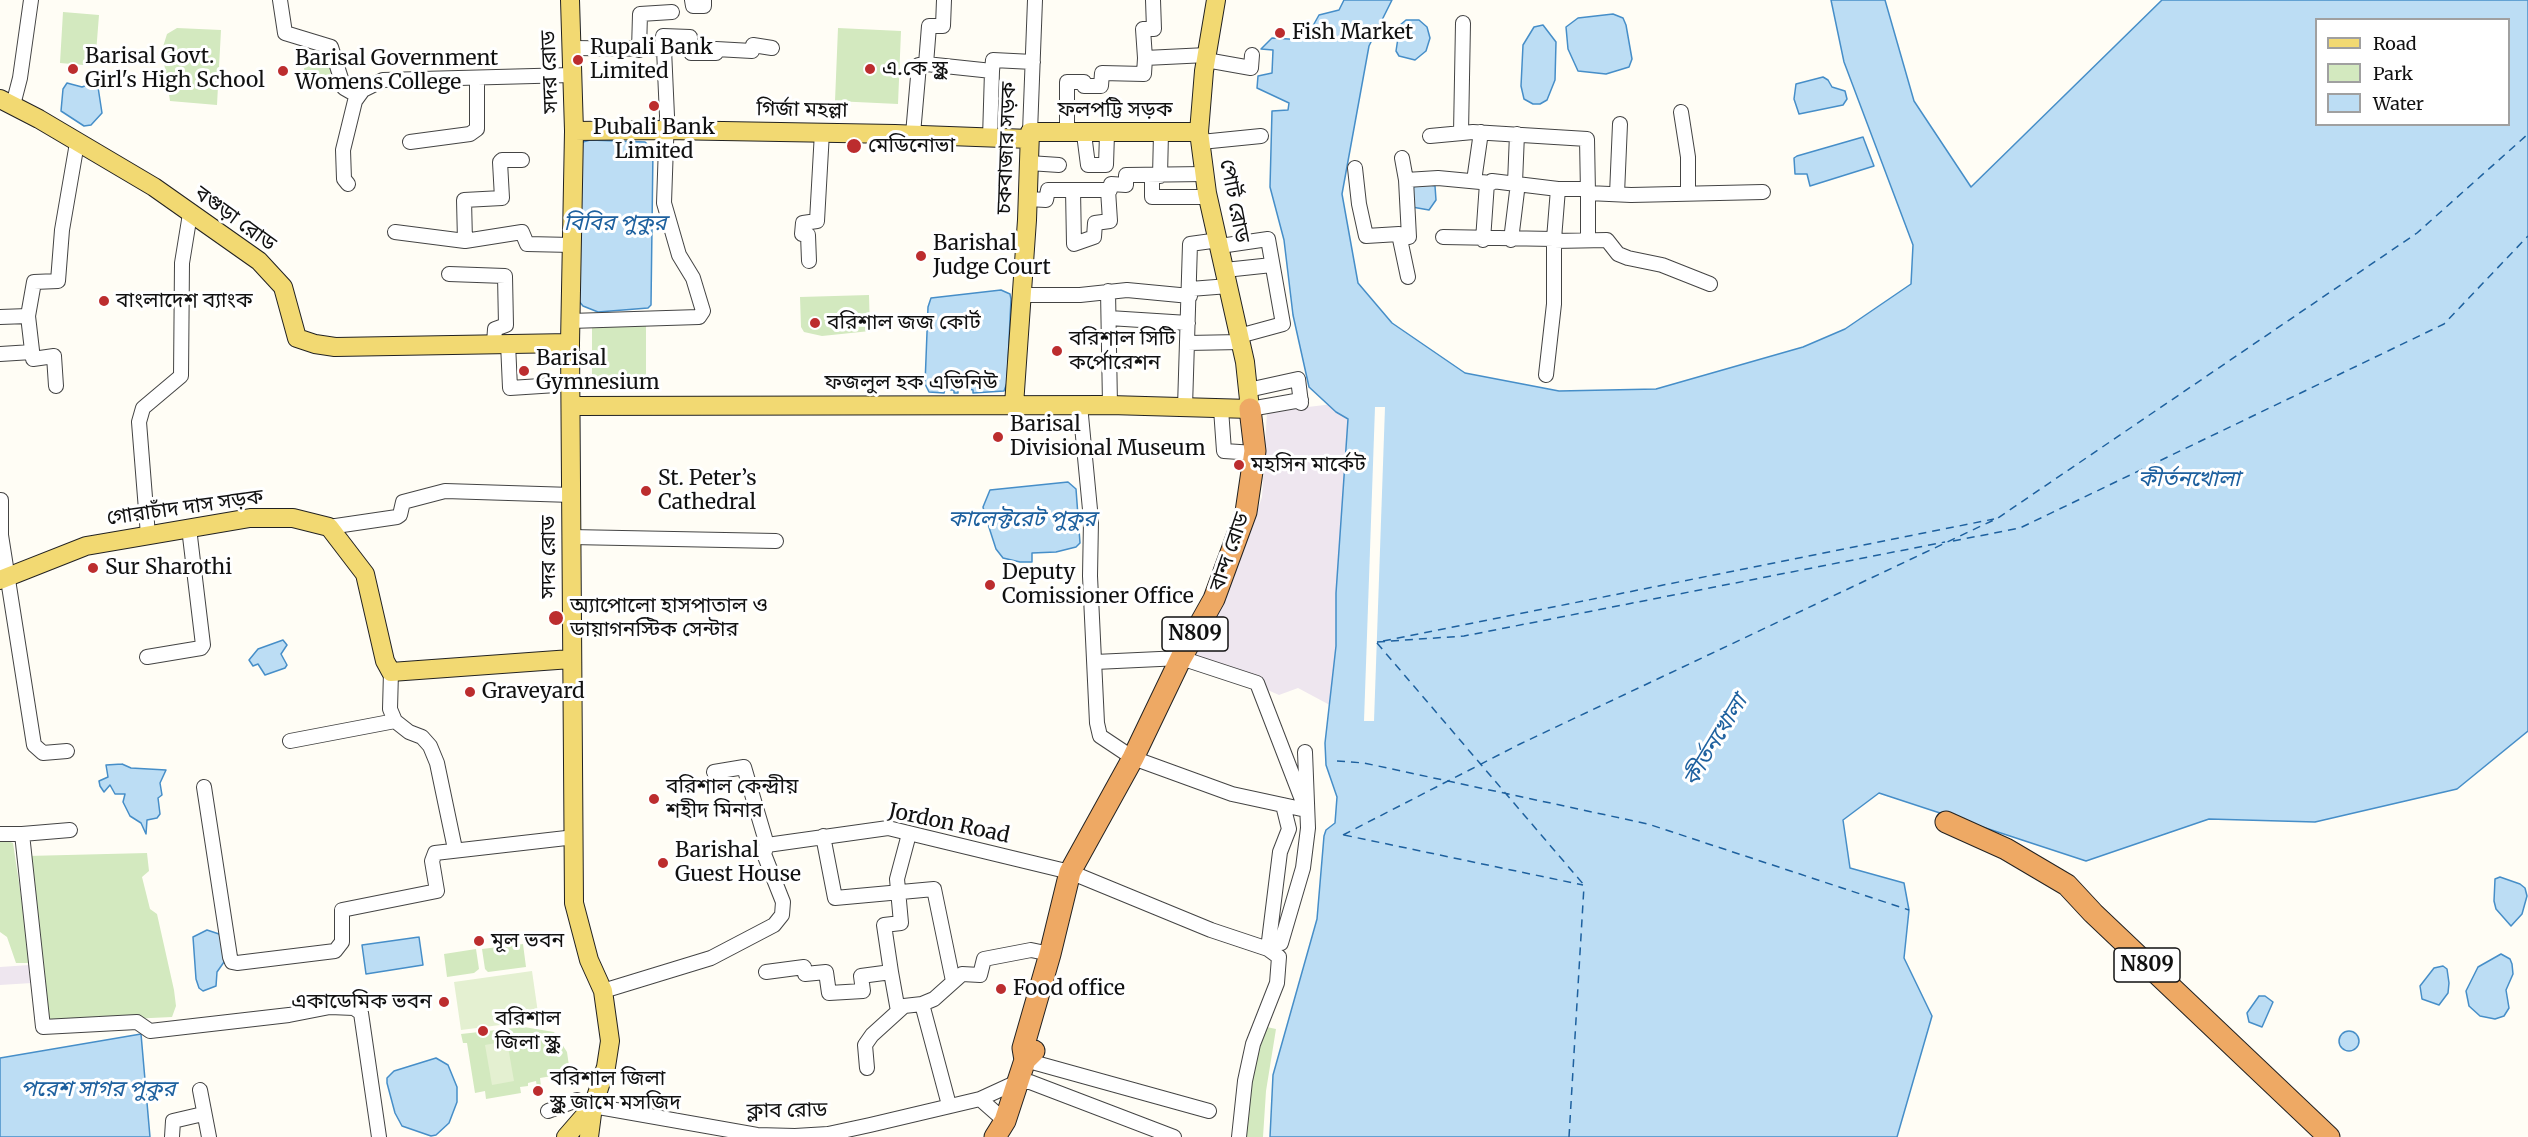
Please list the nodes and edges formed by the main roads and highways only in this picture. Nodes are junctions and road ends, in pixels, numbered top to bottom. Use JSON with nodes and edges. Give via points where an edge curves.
{"nodes":[{"id":1,"x":570,"y":0,"type":"edge"},
{"id":2,"x":1216,"y":0,"type":"edge"},
{"id":3,"x":6,"y":102,"type":"edge"},
{"id":4,"x":574,"y":131,"type":"junction"},
{"id":5,"x":1030,"y":136,"type":"junction"},
{"id":6,"x":1200,"y":137,"type":"junction"},
{"id":7,"x":570,"y":343,"type":"junction"},
{"id":8,"x":1249,"y":400,"type":"junction"},
{"id":9,"x":1014,"y":405,"type":"junction"},
{"id":10,"x":572,"y":406,"type":"junction"},
{"id":11,"x":5,"y":579,"type":"edge"},
{"id":12,"x":571,"y":659,"type":"junction"},
{"id":13,"x":1946,"y":822,"type":"dead end"},
{"id":14,"x":1076,"y":874,"type":"junction"},
{"id":15,"x":1025,"y":1060,"type":"junction"},
{"id":16,"x":581,"y":1102,"type":"junction"},
{"id":17,"x":1002,"y":1132,"type":"edge"},
{"id":18,"x":566,"y":1137,"type":"edge"},
{"id":19,"x":589,"y":1137,"type":"edge"},
{"id":20,"x":602,"y":1137,"type":"edge"},
{"id":21,"x":2329,"y":1137,"type":"edge"}],
"edges":[{"from":1,"to":4,"type":"main road","name":"সদর রোড"},
{"from":2,"to":6,"type":"main road","name":"পোর্ট রোড"},
{"from":3,"to":7,"type":"main road","name":"বগুড়া রোড","via":[[154,187],[259,261],[283,287],[297,338],[335,347]]},
{"from":4,"to":5,"type":"main road","name":"গির্জা মহল্লা"},
{"from":4,"to":7,"type":"main road","name":"সদর রোড"},
{"from":5,"to":6,"type":"main road","name":"ফলপট্টি সড়ক","via":[[1161,133]]},
{"from":5,"to":9,"type":"main road","name":"চকবাজার সড়ক"},
{"from":6,"to":8,"type":"main road","name":"পোর্ট রোড","via":[[1208,197],[1240,339]]},
{"from":7,"to":10,"type":"main road","name":"সদর রোড"},
{"from":8,"to":9,"type":"main road","name":"ফজলুল হক এভিনিউ","via":[[1221,409]]},
{"from":8,"to":14,"type":"highway","name":"বান্দ রোড","number":"N809","via":[[1255,453],[1241,526],[1214,599],[1086,844]]},
{"from":9,"to":10,"type":"main road","name":"ফজলুল হক এভিনিউ"},
{"from":10,"to":12,"type":"main road","name":"সদর রোড"},
{"from":11,"to":12,"type":"main road","name":"গোরাচাঁদ দাস সড়ক","via":[[86,546],[250,518],[293,518],[329,527],[369,582],[385,661],[391,672]]},
{"from":12,"to":16,"type":"main road","name":"সদর রোড","via":[[574,903],[589,960],[603,991],[610,1041],[606,1067]]},
{"from":13,"to":21,"type":"highway","number":"N809","via":[[2006,849],[2067,885]]},
{"from":14,"to":15,"type":"highway","name":"বান্দ রোড","number":"N809","via":[[1023,1048]]},
{"from":14,"to":15,"type":"highway","name":"বান্দ রোড","number":"N809","via":[[1035,1050]]},
{"from":15,"to":17,"type":"highway","name":"বান্দ রোড","number":"N809"},
{"from":16,"to":18,"type":"main road"},
{"from":16,"to":19,"type":"main road"},
{"from":16,"to":20,"type":"main road"}]}
